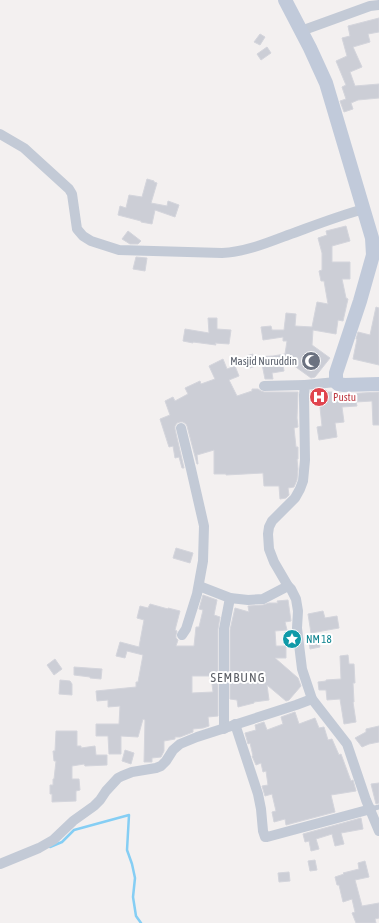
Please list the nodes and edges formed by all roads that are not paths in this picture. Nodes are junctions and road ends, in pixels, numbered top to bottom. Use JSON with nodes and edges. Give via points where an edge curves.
{"nodes":[{"id":1,"x":285,"y":0,"type":"edge"},
{"id":2,"x":379,"y":5,"type":"edge"},
{"id":3,"x":301,"y":31,"type":"junction"},
{"id":4,"x":0,"y":134,"type":"edge"},
{"id":5,"x":364,"y":208,"type":"junction"},
{"id":6,"x":336,"y":382,"type":"junction"},
{"id":7,"x":379,"y":384,"type":"edge"},
{"id":8,"x":305,"y":385,"type":"junction"},
{"id":9,"x":264,"y":386,"type":"dead end"},
{"id":10,"x":181,"y":428,"type":"dead end"},
{"id":11,"x":199,"y":586,"type":"junction"},
{"id":12,"x":288,"y":586,"type":"junction"},
{"id":13,"x":230,"y":598,"type":"junction"},
{"id":14,"x":182,"y":635,"type":"dead end"},
{"id":15,"x":312,"y":699,"type":"junction"},
{"id":16,"x":235,"y":724,"type":"junction"},
{"id":17,"x":224,"y":729,"type":"junction"},
{"id":18,"x":375,"y":808,"type":"edge"},
{"id":19,"x":379,"y":831,"type":"edge"},
{"id":20,"x":0,"y":864,"type":"edge"}],
"edges":[{"from":1,"to":3,"type":"street"},
{"from":2,"to":3,"type":"street"},
{"from":3,"to":5,"type":"street","via":[[326,83]]},
{"from":4,"to":5,"type":"street","via":[[24,148],[69,189],[77,229],[83,236],[119,250],[235,252]]},
{"from":5,"to":6,"type":"street","via":[[372,238],[373,255],[336,374]]},
{"from":6,"to":7,"type":"street","via":[[344,385]]},
{"from":6,"to":8,"type":"street"},
{"from":8,"to":9,"type":"street"},
{"from":8,"to":12,"type":"street","via":[[303,481],[295,498],[272,521],[268,534],[271,556]]},
{"from":10,"to":11,"type":"street","via":[[204,526]]},
{"from":11,"to":13,"type":"street"},
{"from":11,"to":14,"type":"street"},
{"from":12,"to":13,"type":"street","via":[[263,599]]},
{"from":12,"to":15,"type":"street","via":[[296,599],[302,669]]},
{"from":13,"to":17,"type":"street","via":[[224,629]]},
{"from":15,"to":16,"type":"street"},
{"from":15,"to":18,"type":"street","via":[[347,744],[366,800]]},
{"from":16,"to":17,"type":"street"},
{"from":16,"to":18,"type":"street","via":[[258,794],[265,837]]},
{"from":17,"to":20,"type":"street","via":[[180,744],[161,766],[122,776],[94,806],[53,840]]},
{"from":18,"to":19,"type":"street"}]}
